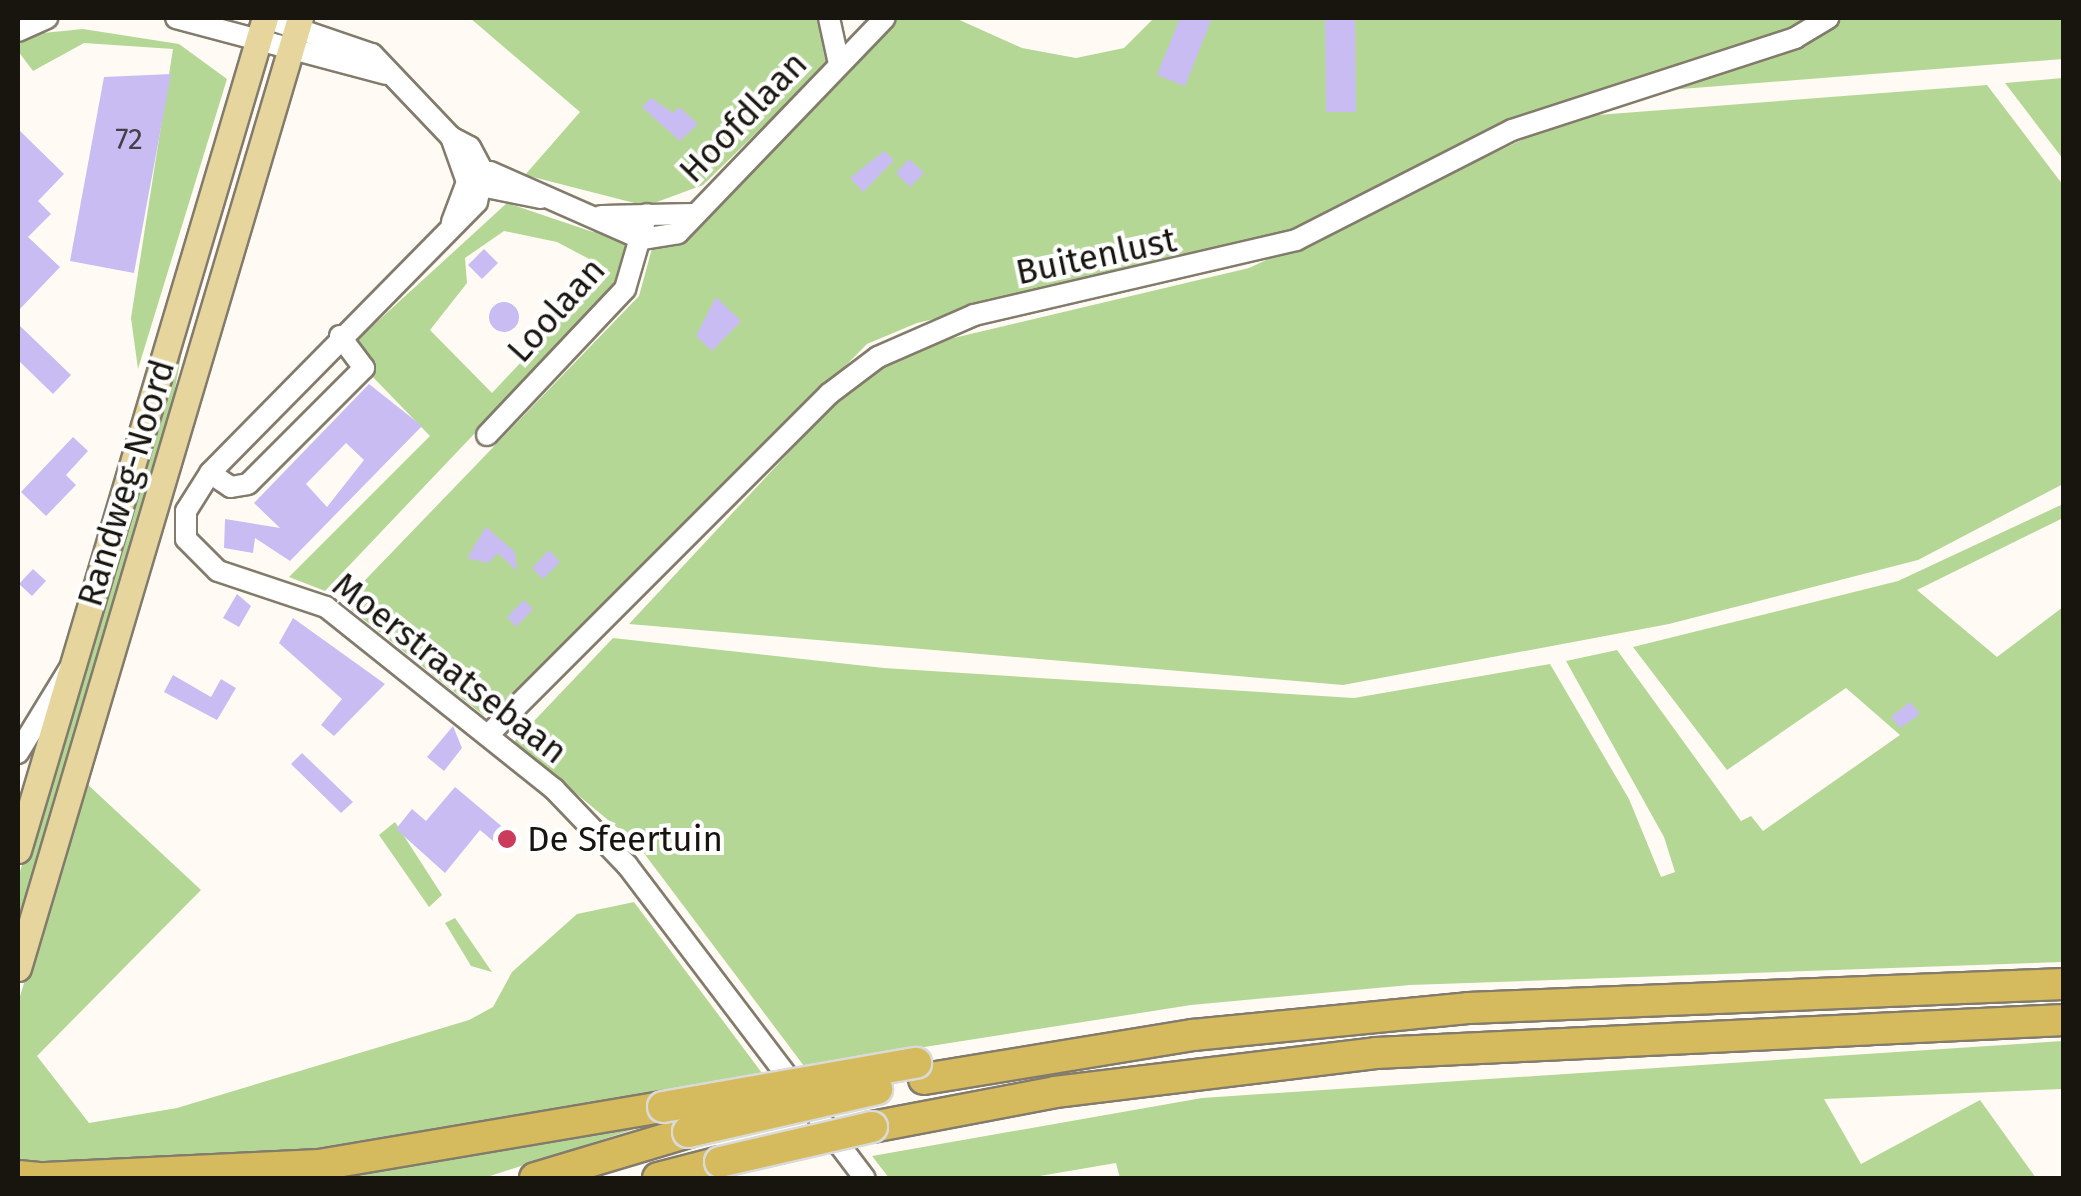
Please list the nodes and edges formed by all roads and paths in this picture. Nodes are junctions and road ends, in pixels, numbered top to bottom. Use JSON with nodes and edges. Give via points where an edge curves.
{"nodes":[{"id":1,"x":47,"y":18,"type":"edge"},
{"id":2,"x":176,"y":18,"type":"edge"},
{"id":3,"x":829,"y":18,"type":"edge"},
{"id":4,"x":884,"y":18,"type":"edge"},
{"id":5,"x":1828,"y":18,"type":"edge"},
{"id":6,"x":264,"y":24,"type":"edge"},
{"id":7,"x":297,"y":31,"type":"edge"},
{"id":8,"x":18,"y":32,"type":"edge"},
{"id":9,"x":839,"y":64,"type":"junction"},
{"id":10,"x":478,"y":181,"type":"junction"},
{"id":11,"x":647,"y":214,"type":"junction"},
{"id":12,"x":694,"y":214,"type":"junction"},
{"id":13,"x":600,"y":216,"type":"junction"},
{"id":14,"x":642,"y":239,"type":"junction"},
{"id":15,"x":340,"y":336,"type":"junction"},
{"id":16,"x":487,"y":435,"type":"dead end"},
{"id":17,"x":210,"y":474,"type":"junction"},
{"id":18,"x":74,"y":662,"type":"junction"},
{"id":19,"x":489,"y":734,"type":"junction"},
{"id":20,"x":19,"y":743,"type":"edge"},
{"id":21,"x":18,"y":850,"type":"edge"},
{"id":22,"x":18,"y":968,"type":"edge"},
{"id":23,"x":2064,"y":984,"type":"edge"},
{"id":24,"x":2064,"y":1020,"type":"edge"},
{"id":25,"x":920,"y":1071,"type":"junction"},
{"id":26,"x":729,"y":1173,"type":"edge"},
{"id":27,"x":18,"y":1176,"type":"edge"},
{"id":28,"x":42,"y":1178,"type":"edge"},
{"id":29,"x":535,"y":1178,"type":"edge"},
{"id":30,"x":658,"y":1178,"type":"edge"},
{"id":31,"x":865,"y":1178,"type":"edge"}],
"edges":[{"from":1,"to":8,"type":"street"},
{"from":2,"to":6,"type":"street"},
{"from":3,"to":9,"type":"street","name":"Hoofdlaan"},
{"from":4,"to":9,"type":"street","name":"Hoofdlaan"},
{"from":5,"to":19,"type":"street","name":"Buitenlust","via":[[1796,38],[1512,130],[1296,240],[974,315],[878,357],[829,394]]},
{"from":6,"to":7,"type":"street"},
{"from":6,"to":18,"type":"main road","name":"Randweg-Noord"},
{"from":7,"to":10,"type":"street","via":[[359,46],[451,137]]},
{"from":7,"to":22,"type":"main road","name":"Randweg-Noord"},
{"from":9,"to":12,"type":"street","name":"Hoofdlaan"},
{"from":10,"to":13,"type":"street","name":"Hoofdlaan"},
{"from":10,"to":15,"type":"street","name":"Moerstraatsebaan","via":[[451,225]]},
{"from":11,"to":12,"type":"street","name":"Hoofdlaan"},
{"from":11,"to":13,"type":"street","name":"Hoofdlaan"},
{"from":11,"to":14,"type":"street","name":"Loolaan"},
{"from":12,"to":14,"type":"street","name":"Hoofdlaan","via":[[678,233]]},
{"from":13,"to":14,"type":"street","name":"Hoofdlaan"},
{"from":14,"to":16,"type":"street","name":"Loolaan","via":[[624,289]]},
{"from":15,"to":17,"type":"street","name":"Moerstraatsebaan"},
{"from":15,"to":17,"type":"street","via":[[364,368],[248,484],[231,487]]},
{"from":17,"to":19,"type":"street","name":"Moerstraatsebaan","via":[[186,511],[192,552],[218,572],[326,607]]},
{"from":18,"to":20,"type":"street"},
{"from":18,"to":21,"type":"main road","name":"Randweg-Noord"},
{"from":19,"to":31,"type":"street","name":"Moerstraatsebaan","via":[[627,865]]},
{"from":23,"to":25,"type":"highway","via":[[1468,1008]]},
{"from":24,"to":26,"type":"highway","bridge":true,"via":[[1376,1053],[941,1111]]},
{"from":25,"to":28,"type":"highway","bridge":true,"via":[[319,1166]]},
{"from":25,"to":29,"type":"highway","bridge":true},
{"from":26,"to":30,"type":"highway"},
{"from":27,"to":28,"type":"highway"}]}
